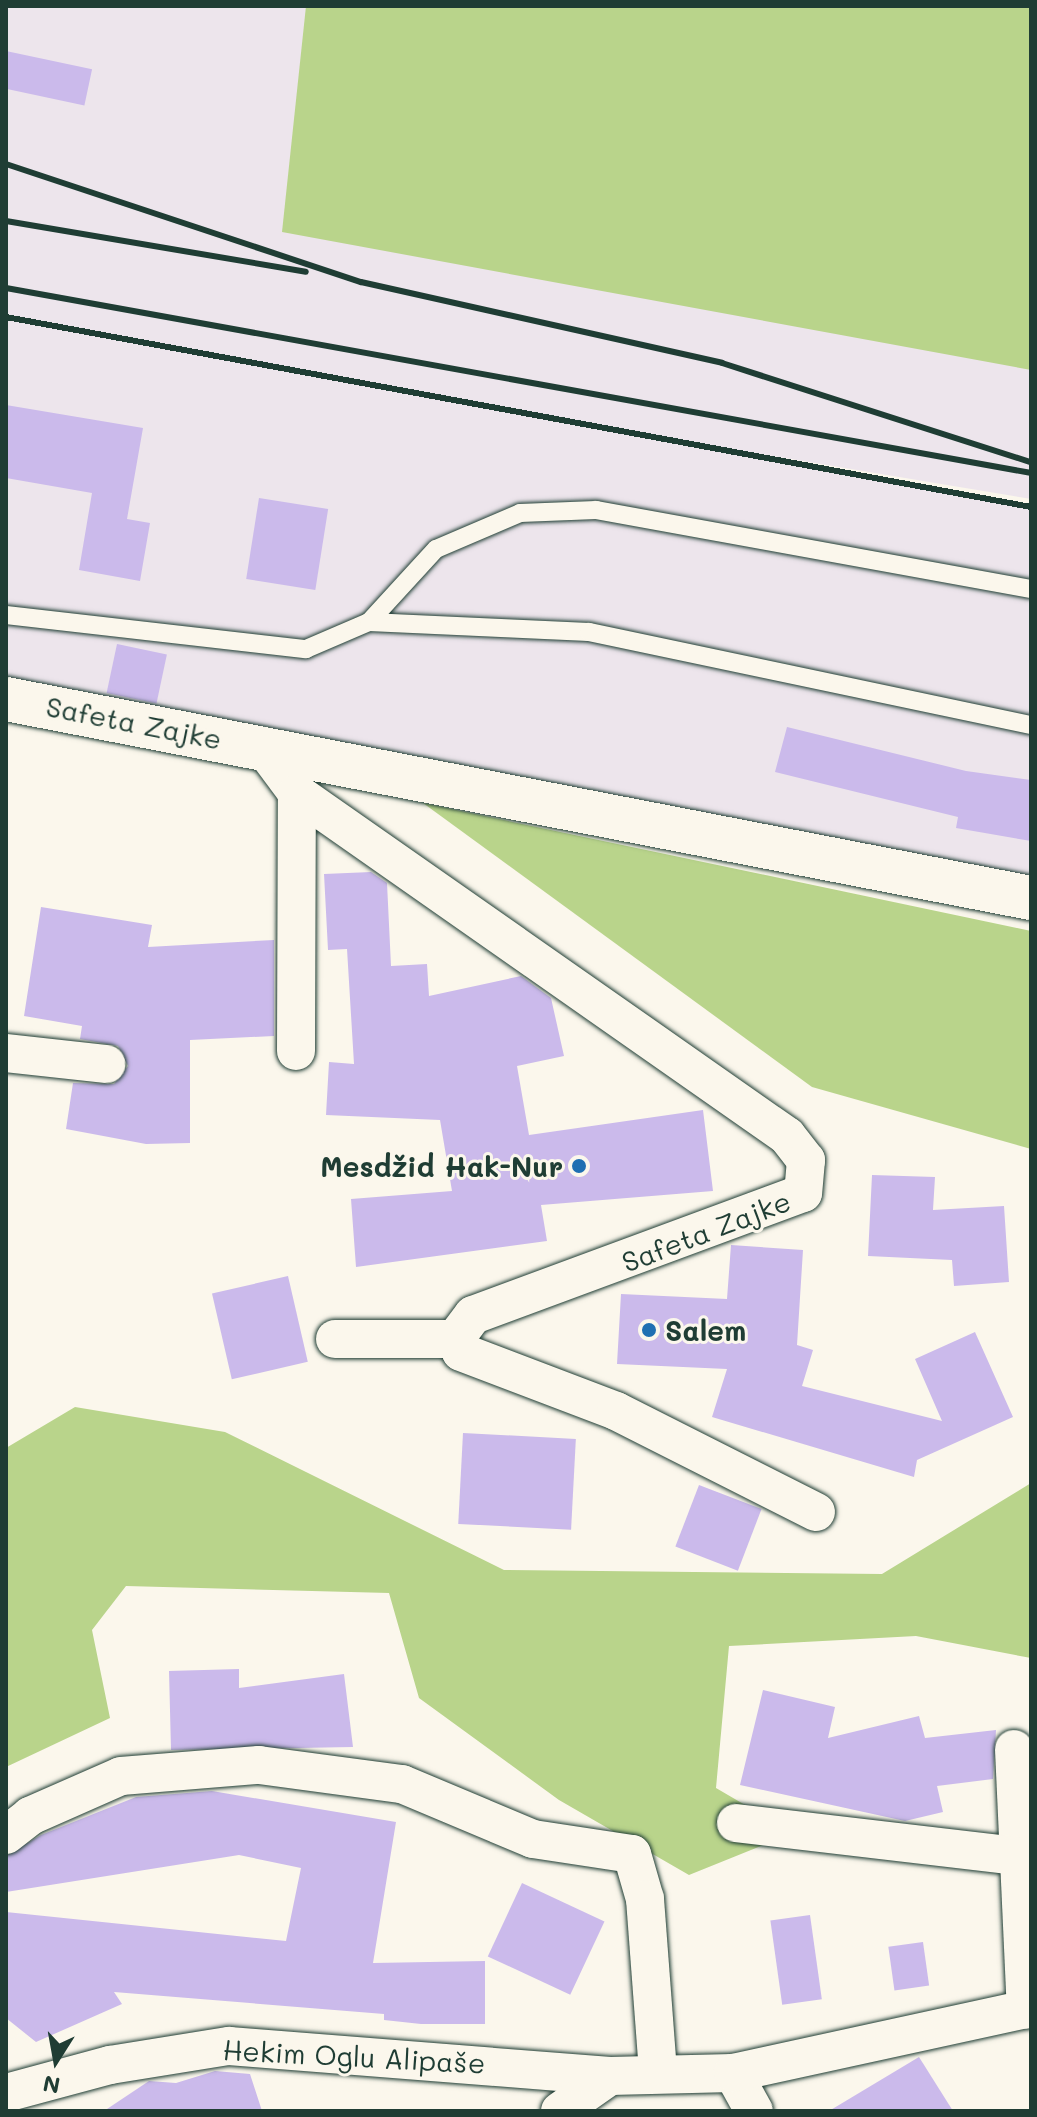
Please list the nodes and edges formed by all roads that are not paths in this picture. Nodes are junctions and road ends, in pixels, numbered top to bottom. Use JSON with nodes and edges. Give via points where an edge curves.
{"nodes":[{"id":1,"x":1031,"y":589,"type":"edge"},
{"id":2,"x":6,"y":615,"type":"edge"},
{"id":3,"x":369,"y":622,"type":"junction"},
{"id":4,"x":6,"y":699,"type":"edge"},
{"id":5,"x":1031,"y":725,"type":"edge"},
{"id":6,"x":262,"y":746,"type":"junction"},
{"id":7,"x":297,"y":793,"type":"junction"},
{"id":8,"x":1031,"y":898,"type":"edge"},
{"id":9,"x":296,"y":1051,"type":"dead end"},
{"id":10,"x":6,"y":1053,"type":"edge"},
{"id":11,"x":106,"y":1064,"type":"dead end"},
{"id":12,"x":335,"y":1339,"type":"dead end"},
{"id":13,"x":455,"y":1339,"type":"junction"},
{"id":14,"x":816,"y":1512,"type":"dead end"},
{"id":15,"x":1014,"y":1749,"type":"dead end"},
{"id":16,"x":736,"y":1823,"type":"dead end"},
{"id":17,"x":6,"y":1835,"type":"edge"},
{"id":18,"x":1018,"y":1856,"type":"junction"},
{"id":19,"x":1028,"y":2009,"type":"edge"},
{"id":20,"x":658,"y":2071,"type":"junction"},
{"id":21,"x":733,"y":2073,"type":"junction"},
{"id":22,"x":610,"y":2076,"type":"junction"},
{"id":23,"x":6,"y":2093,"type":"edge"},
{"id":24,"x":560,"y":2111,"type":"edge"},
{"id":25,"x":754,"y":2111,"type":"edge"}],
"edges":[{"from":1,"to":3,"type":"lane","via":[[596,510],[520,513],[436,549]]},
{"from":2,"to":3,"type":"lane","via":[[306,649]]},
{"from":3,"to":5,"type":"lane","via":[[589,632]]},
{"from":4,"to":6,"type":"main road","name":"Safeta Zajke"},
{"from":6,"to":7,"type":"street","name":"Safeta Zajke"},
{"from":6,"to":8,"type":"main road","name":"Safeta Zajke"},
{"from":7,"to":9,"type":"street"},
{"from":7,"to":13,"type":"street","name":"Safeta Zajke","via":[[787,1136],[806,1160],[803,1193],[473,1315]]},
{"from":10,"to":11,"type":"street"},
{"from":12,"to":13,"type":"street"},
{"from":13,"to":14,"type":"street","via":[[461,1352],[616,1411]]},
{"from":15,"to":18,"type":"street","name":"Hekim Oglu Alipaše"},
{"from":16,"to":18,"type":"street"},
{"from":17,"to":20,"type":"street","via":[[30,1816],[121,1776],[259,1765],[402,1784],[533,1839],[632,1854],[645,1899]]},
{"from":18,"to":19,"type":"street","name":"Hekim Oglu Alipaše"},
{"from":19,"to":21,"type":"street","name":"Hekim Oglu Alipaše"},
{"from":20,"to":21,"type":"street","name":"Hekim Oglu Alipaše"},
{"from":20,"to":22,"type":"street","name":"Hekim Oglu Alipaše"},
{"from":21,"to":25,"type":"street"},
{"from":22,"to":23,"type":"street","name":"Hekim Oglu Alipaše","via":[[229,2046],[110,2065]]},
{"from":22,"to":24,"type":"street","name":"Hekim Oglu Alipaše"}]}
